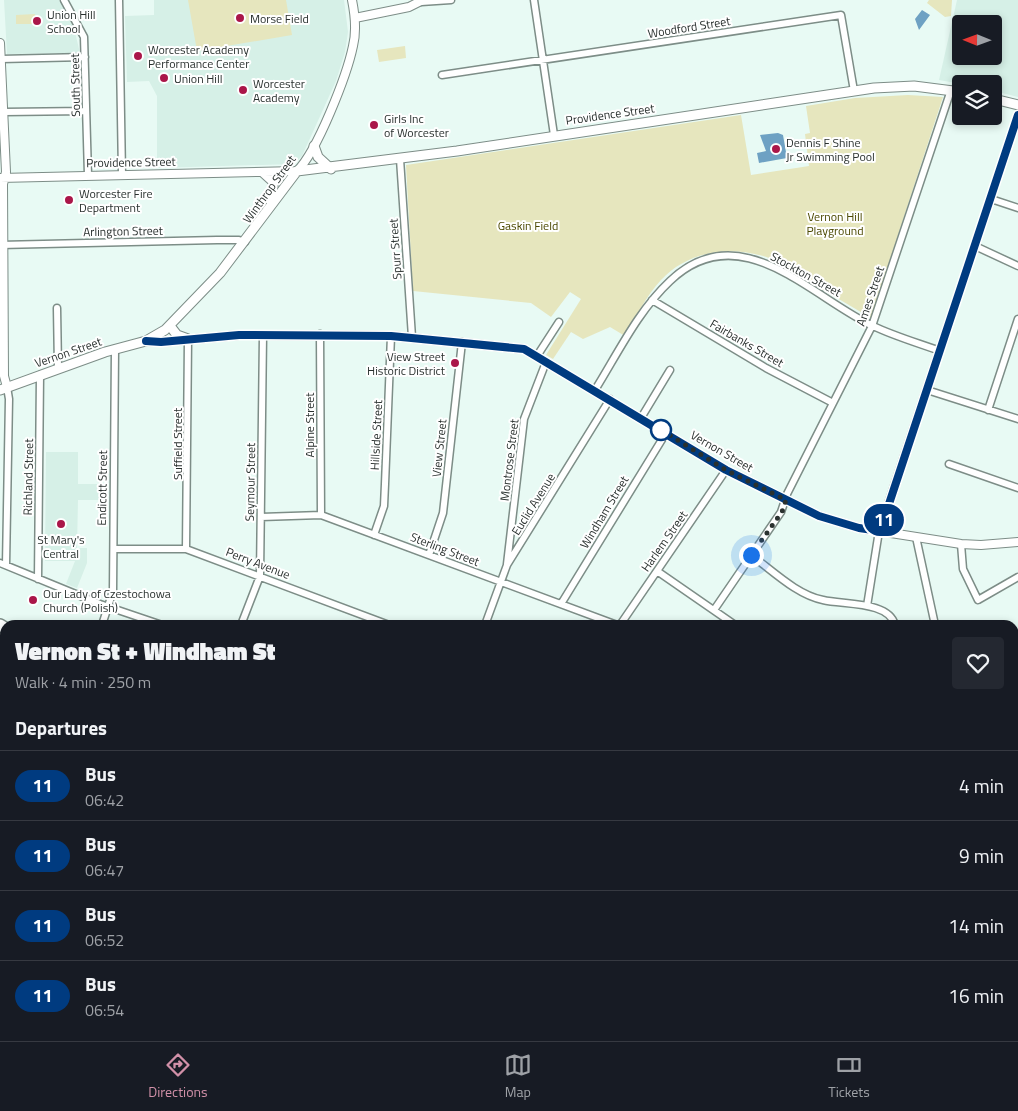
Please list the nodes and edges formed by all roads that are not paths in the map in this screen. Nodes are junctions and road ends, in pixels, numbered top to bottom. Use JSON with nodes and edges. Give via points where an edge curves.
{"nodes":[{"id":1,"x":64,"y":0,"type":"edge"},
{"id":2,"x":120,"y":0,"type":"edge"},
{"id":3,"x":352,"y":0,"type":"edge"},
{"id":4,"x":451,"y":0,"type":"edge"},
{"id":5,"x":534,"y":0,"type":"edge"},
{"id":6,"x":422,"y":1,"type":"edge"},
{"id":7,"x":355,"y":18,"type":"junction"},
{"id":8,"x":0,"y":43,"type":"edge"},
{"id":9,"x":85,"y":57,"type":"junction"},
{"id":10,"x":1,"y":59,"type":"edge"},
{"id":11,"x":543,"y":61,"type":"junction"},
{"id":12,"x":442,"y":75,"type":"dead end"},
{"id":13,"x":951,"y":90,"type":"joint"},
{"id":14,"x":854,"y":91,"type":"junction"},
{"id":15,"x":1002,"y":101,"type":"edge"},
{"id":16,"x":1018,"y":105,"type":"edge"},
{"id":17,"x":86,"y":111,"type":"junction"},
{"id":18,"x":4,"y":112,"type":"junction"},
{"id":19,"x":1018,"y":115,"type":"edge"},
{"id":20,"x":554,"y":135,"type":"junction"},
{"id":21,"x":314,"y":146,"type":"junction"},
{"id":22,"x":400,"y":159,"type":"junction"},
{"id":23,"x":331,"y":169,"type":"junction"},
{"id":24,"x":297,"y":171,"type":"junction"},
{"id":25,"x":263,"y":173,"type":"junction"},
{"id":26,"x":122,"y":174,"type":"junction"},
{"id":27,"x":88,"y":175,"type":"junction"},
{"id":28,"x":2,"y":178,"type":"edge"},
{"id":29,"x":991,"y":199,"type":"junction"},
{"id":30,"x":270,"y":206,"type":"junction"},
{"id":31,"x":1018,"y":208,"type":"edge"},
{"id":32,"x":245,"y":242,"type":"junction"},
{"id":33,"x":2,"y":245,"type":"edge"},
{"id":34,"x":975,"y":246,"type":"junction"},
{"id":35,"x":1018,"y":266,"type":"edge"},
{"id":36,"x":652,"y":300,"type":"junction"},
{"id":37,"x":57,"y":308,"type":"dead end"},
{"id":38,"x":2,"y":313,"type":"edge"},
{"id":39,"x":1018,"y":319,"type":"edge"},
{"id":40,"x":559,"y":322,"type":"dead end"},
{"id":41,"x":170,"y":326,"type":"junction"},
{"id":42,"x":872,"y":326,"type":"junction"},
{"id":43,"x":320,"y":334,"type":"junction"},
{"id":44,"x":263,"y":335,"type":"junction"},
{"id":45,"x":391,"y":336,"type":"junction"},
{"id":46,"x":412,"y":337,"type":"junction"},
{"id":47,"x":188,"y":339,"type":"junction"},
{"id":48,"x":146,"y":341,"type":"junction"},
{"id":49,"x":462,"y":342,"type":"junction"},
{"id":50,"x":115,"y":349,"type":"junction"},
{"id":51,"x":940,"y":351,"type":"junction"},
{"id":52,"x":537,"y":356,"type":"junction"},
{"id":53,"x":546,"y":362,"type":"junction"},
{"id":54,"x":58,"y":368,"type":"junction"},
{"id":55,"x":670,"y":370,"type":"dead end"},
{"id":56,"x":40,"y":375,"type":"junction"},
{"id":57,"x":3,"y":388,"type":"edge"},
{"id":58,"x":595,"y":390,"type":"junction"},
{"id":59,"x":927,"y":390,"type":"junction"},
{"id":60,"x":610,"y":399,"type":"junction"},
{"id":61,"x":833,"y":403,"type":"junction"},
{"id":62,"x":988,"y":410,"type":"junction"},
{"id":63,"x":641,"y":418,"type":"junction"},
{"id":64,"x":1018,"y":419,"type":"edge"},
{"id":65,"x":666,"y":433,"type":"junction"},
{"id":66,"x":949,"y":464,"type":"dead end"},
{"id":67,"x":726,"y":470,"type":"junction"},
{"id":68,"x":1018,"y":488,"type":"edge"},
{"id":69,"x":786,"y":500,"type":"junction"},
{"id":70,"x":321,"y":515,"type":"junction"},
{"id":71,"x":261,"y":516,"type":"junction"},
{"id":72,"x":880,"y":531,"type":"junction"},
{"id":73,"x":374,"y":535,"type":"junction"},
{"id":74,"x":916,"y":537,"type":"junction"},
{"id":75,"x":1018,"y":542,"type":"edge"},
{"id":76,"x":961,"y":544,"type":"junction"},
{"id":77,"x":1018,"y":546,"type":"edge"},
{"id":78,"x":114,"y":549,"type":"junction"},
{"id":79,"x":186,"y":549,"type":"junction"},
{"id":80,"x":429,"y":555,"type":"junction"},
{"id":81,"x":751,"y":555,"type":"junction"},
{"id":82,"x":3,"y":564,"type":"edge"},
{"id":83,"x":507,"y":565,"type":"junction"},
{"id":84,"x":657,"y":571,"type":"junction"},
{"id":85,"x":260,"y":576,"type":"junction"},
{"id":86,"x":1018,"y":577,"type":"edge"},
{"id":87,"x":38,"y":579,"type":"junction"},
{"id":88,"x":500,"y":582,"type":"junction"},
{"id":89,"x":561,"y":604,"type":"junction"},
{"id":90,"x":110,"y":606,"type":"junction"},
{"id":91,"x":867,"y":606,"type":"junction"},
{"id":92,"x":714,"y":610,"type":"junction"},
{"id":93,"x":104,"y":620,"type":"edge"},
{"id":94,"x":148,"y":620,"type":"edge"},
{"id":95,"x":244,"y":620,"type":"edge"},
{"id":96,"x":376,"y":620,"type":"edge"},
{"id":97,"x":487,"y":620,"type":"edge"},
{"id":98,"x":604,"y":620,"type":"edge"},
{"id":99,"x":622,"y":620,"type":"edge"},
{"id":100,"x":728,"y":620,"type":"edge"},
{"id":101,"x":893,"y":620,"type":"edge"},
{"id":102,"x":934,"y":620,"type":"edge"}],
"edges":[{"from":1,"to":9,"type":"street","name":"South Street","via":[[82,30]]},
{"from":2,"to":26,"type":"street"},
{"from":3,"to":7,"type":"street","name":"Winthrop Street"},
{"from":4,"to":6,"type":"street"},
{"from":5,"to":11,"type":"street"},
{"from":6,"to":7,"type":"street","via":[[409,7]]},
{"from":7,"to":21,"type":"street","name":"Winthrop Street","via":[[354,45],[348,64]]},
{"from":8,"to":10,"type":"street"},
{"from":9,"to":10,"type":"street"},
{"from":9,"to":17,"type":"street","name":"South Street"},
{"from":10,"to":18,"type":"street"},
{"from":11,"to":12,"type":"street","name":"Woodford Street"},
{"from":11,"to":14,"type":"street","name":"Woodford Street","via":[[842,15]]},
{"from":11,"to":20,"type":"street"},
{"from":13,"to":14,"type":"main road","name":"Providence Street","via":[[914,86]]},
{"from":13,"to":42,"type":"street","name":"Ames Street"},
{"from":14,"to":20,"type":"main road","name":"Providence Street"},
{"from":15,"to":16,"type":"main road"},
{"from":17,"to":18,"type":"street"},
{"from":17,"to":27,"type":"street","name":"South Street"},
{"from":18,"to":28,"type":"street"},
{"from":19,"to":29,"type":"street"},
{"from":20,"to":22,"type":"main road","name":"Providence Street"},
{"from":21,"to":23,"type":"main road","via":[[318,157]]},
{"from":21,"to":24,"type":"street","name":"Winthrop Street"},
{"from":22,"to":23,"type":"main road","name":"Providence Street"},
{"from":22,"to":46,"type":"street","name":"Spurr Street"},
{"from":23,"to":24,"type":"main road","name":"Providence Street"},
{"from":24,"to":25,"type":"street","name":"Providence Street"},
{"from":24,"to":30,"type":"main road","name":"Winthrop Street"},
{"from":25,"to":26,"type":"street","name":"Providence Street"},
{"from":25,"to":30,"type":"street","via":[[275,186]]},
{"from":26,"to":27,"type":"street","name":"Providence Street"},
{"from":27,"to":28,"type":"street","name":"Providence Street"},
{"from":28,"to":33,"type":"street"},
{"from":29,"to":31,"type":"street"},
{"from":29,"to":34,"type":"street"},
{"from":30,"to":32,"type":"main road","name":"Winthrop Street"},
{"from":32,"to":33,"type":"street","name":"Arlington Street"},
{"from":32,"to":41,"type":"main road","name":"Winthrop Street"},
{"from":33,"to":38,"type":"street"},
{"from":34,"to":35,"type":"street"},
{"from":34,"to":51,"type":"street"},
{"from":36,"to":42,"type":"street","name":"Stockton Street","via":[[671,280],[694,264],[711,258],[739,256],[772,265]]},
{"from":36,"to":58,"type":"street","name":"Stockton Street"},
{"from":36,"to":61,"type":"street","name":"Fairbanks Street","via":[[766,368]]},
{"from":37,"to":54,"type":"street"},
{"from":38,"to":57,"type":"street"},
{"from":39,"to":62,"type":"street"},
{"from":40,"to":52,"type":"street"},
{"from":41,"to":47,"type":"main road","via":[[177,335]]},
{"from":41,"to":48,"type":"main road","name":"Winthrop Street"},
{"from":42,"to":51,"type":"street","name":"Stockton Street"},
{"from":42,"to":61,"type":"street","name":"Ames Street"},
{"from":43,"to":44,"type":"street","name":"Vernon Street"},
{"from":43,"to":45,"type":"street","name":"Vernon Street"},
{"from":43,"to":70,"type":"street","name":"Alpine Street"},
{"from":44,"to":47,"type":"street","name":"Vernon Street"},
{"from":44,"to":71,"type":"street","name":"Seymour Street"},
{"from":45,"to":46,"type":"street","name":"Vernon Street"},
{"from":45,"to":73,"type":"street","name":"Hillside Street","via":[[386,484],[384,506]]},
{"from":46,"to":49,"type":"street","name":"Vernon Street"},
{"from":47,"to":48,"type":"street","name":"Vernon Street"},
{"from":47,"to":79,"type":"street","name":"Suffield Street"},
{"from":48,"to":50,"type":"main road","name":"Vernon Street"},
{"from":49,"to":52,"type":"street","name":"Vernon Street","via":[[524,349]]},
{"from":49,"to":80,"type":"street","name":"View Street","via":[[443,513]]},
{"from":50,"to":54,"type":"main road","name":"Vernon Street"},
{"from":50,"to":78,"type":"street","name":"Endicott Street"},
{"from":51,"to":59,"type":"street"},
{"from":52,"to":53,"type":"street","name":"Vernon Street"},
{"from":53,"to":58,"type":"street","name":"Vernon Street"},
{"from":53,"to":83,"type":"street","name":"Montrose Street","via":[[524,419]]},
{"from":54,"to":56,"type":"main road","name":"Vernon Street"},
{"from":55,"to":63,"type":"street"},
{"from":56,"to":57,"type":"main road","name":"Vernon Street"},
{"from":56,"to":87,"type":"street","name":"Richland Street"},
{"from":57,"to":82,"type":"street","via":[[9,398]]},
{"from":58,"to":60,"type":"street","name":"Vernon Street"},
{"from":59,"to":62,"type":"street"},
{"from":59,"to":72,"type":"street"},
{"from":60,"to":63,"type":"street","name":"Vernon Street"},
{"from":60,"to":83,"type":"street","name":"Euclid Avenue"},
{"from":61,"to":69,"type":"street","name":"Ames Street"},
{"from":62,"to":64,"type":"street"},
{"from":63,"to":65,"type":"street","name":"Vernon Street"},
{"from":65,"to":67,"type":"street","name":"Vernon Street"},
{"from":65,"to":89,"type":"street","name":"Windham Street"},
{"from":66,"to":68,"type":"street"},
{"from":67,"to":69,"type":"street","name":"Vernon Street"},
{"from":67,"to":84,"type":"street","name":"Harlem Street"},
{"from":69,"to":72,"type":"street","name":"Vernon Street","via":[[841,523]]},
{"from":69,"to":81,"type":"street","name":"Ames Street","via":[[782,512]]},
{"from":70,"to":71,"type":"street","name":"Sterling Street"},
{"from":70,"to":73,"type":"street","name":"Sterling Street"},
{"from":71,"to":85,"type":"street","name":"Seymour Street"},
{"from":72,"to":74,"type":"street","name":"Vernon Street"},
{"from":72,"to":91,"type":"street"},
{"from":73,"to":80,"type":"street","name":"Sterling Street"},
{"from":74,"to":76,"type":"street","name":"Vernon Street"},
{"from":74,"to":102,"type":"street"},
{"from":75,"to":76,"type":"street","name":"Vernon Street"},
{"from":75,"to":77,"type":"street"},
{"from":76,"to":86,"type":"street","via":[[963,569],[978,600]]},
{"from":78,"to":79,"type":"street","name":"Perry Avenue"},
{"from":78,"to":90,"type":"street","name":"Endicott Street"},
{"from":79,"to":85,"type":"street","name":"Perry Avenue"},
{"from":80,"to":88,"type":"street","name":"Sterling Street"},
{"from":81,"to":91,"type":"street","via":[[807,595],[825,601]]},
{"from":81,"to":92,"type":"street","name":"Ames Street"},
{"from":82,"to":87,"type":"street"},
{"from":83,"to":88,"type":"street","name":"Euclid Avenue"},
{"from":84,"to":92,"type":"street"},
{"from":84,"to":99,"type":"street","name":"Harlem Street"},
{"from":85,"to":95,"type":"street","name":"Seymour Street"},
{"from":85,"to":96,"type":"street","name":"Perry Avenue"},
{"from":87,"to":90,"type":"street"},
{"from":88,"to":89,"type":"street","name":"Sterling Street"},
{"from":88,"to":97,"type":"street","name":"Euclid Avenue"},
{"from":89,"to":98,"type":"street","name":"Sterling Street"},
{"from":90,"to":93,"type":"street","name":"Endicott Street"},
{"from":90,"to":94,"type":"street"},
{"from":91,"to":101,"type":"street","via":[[888,612]]},
{"from":92,"to":100,"type":"street"}]}
